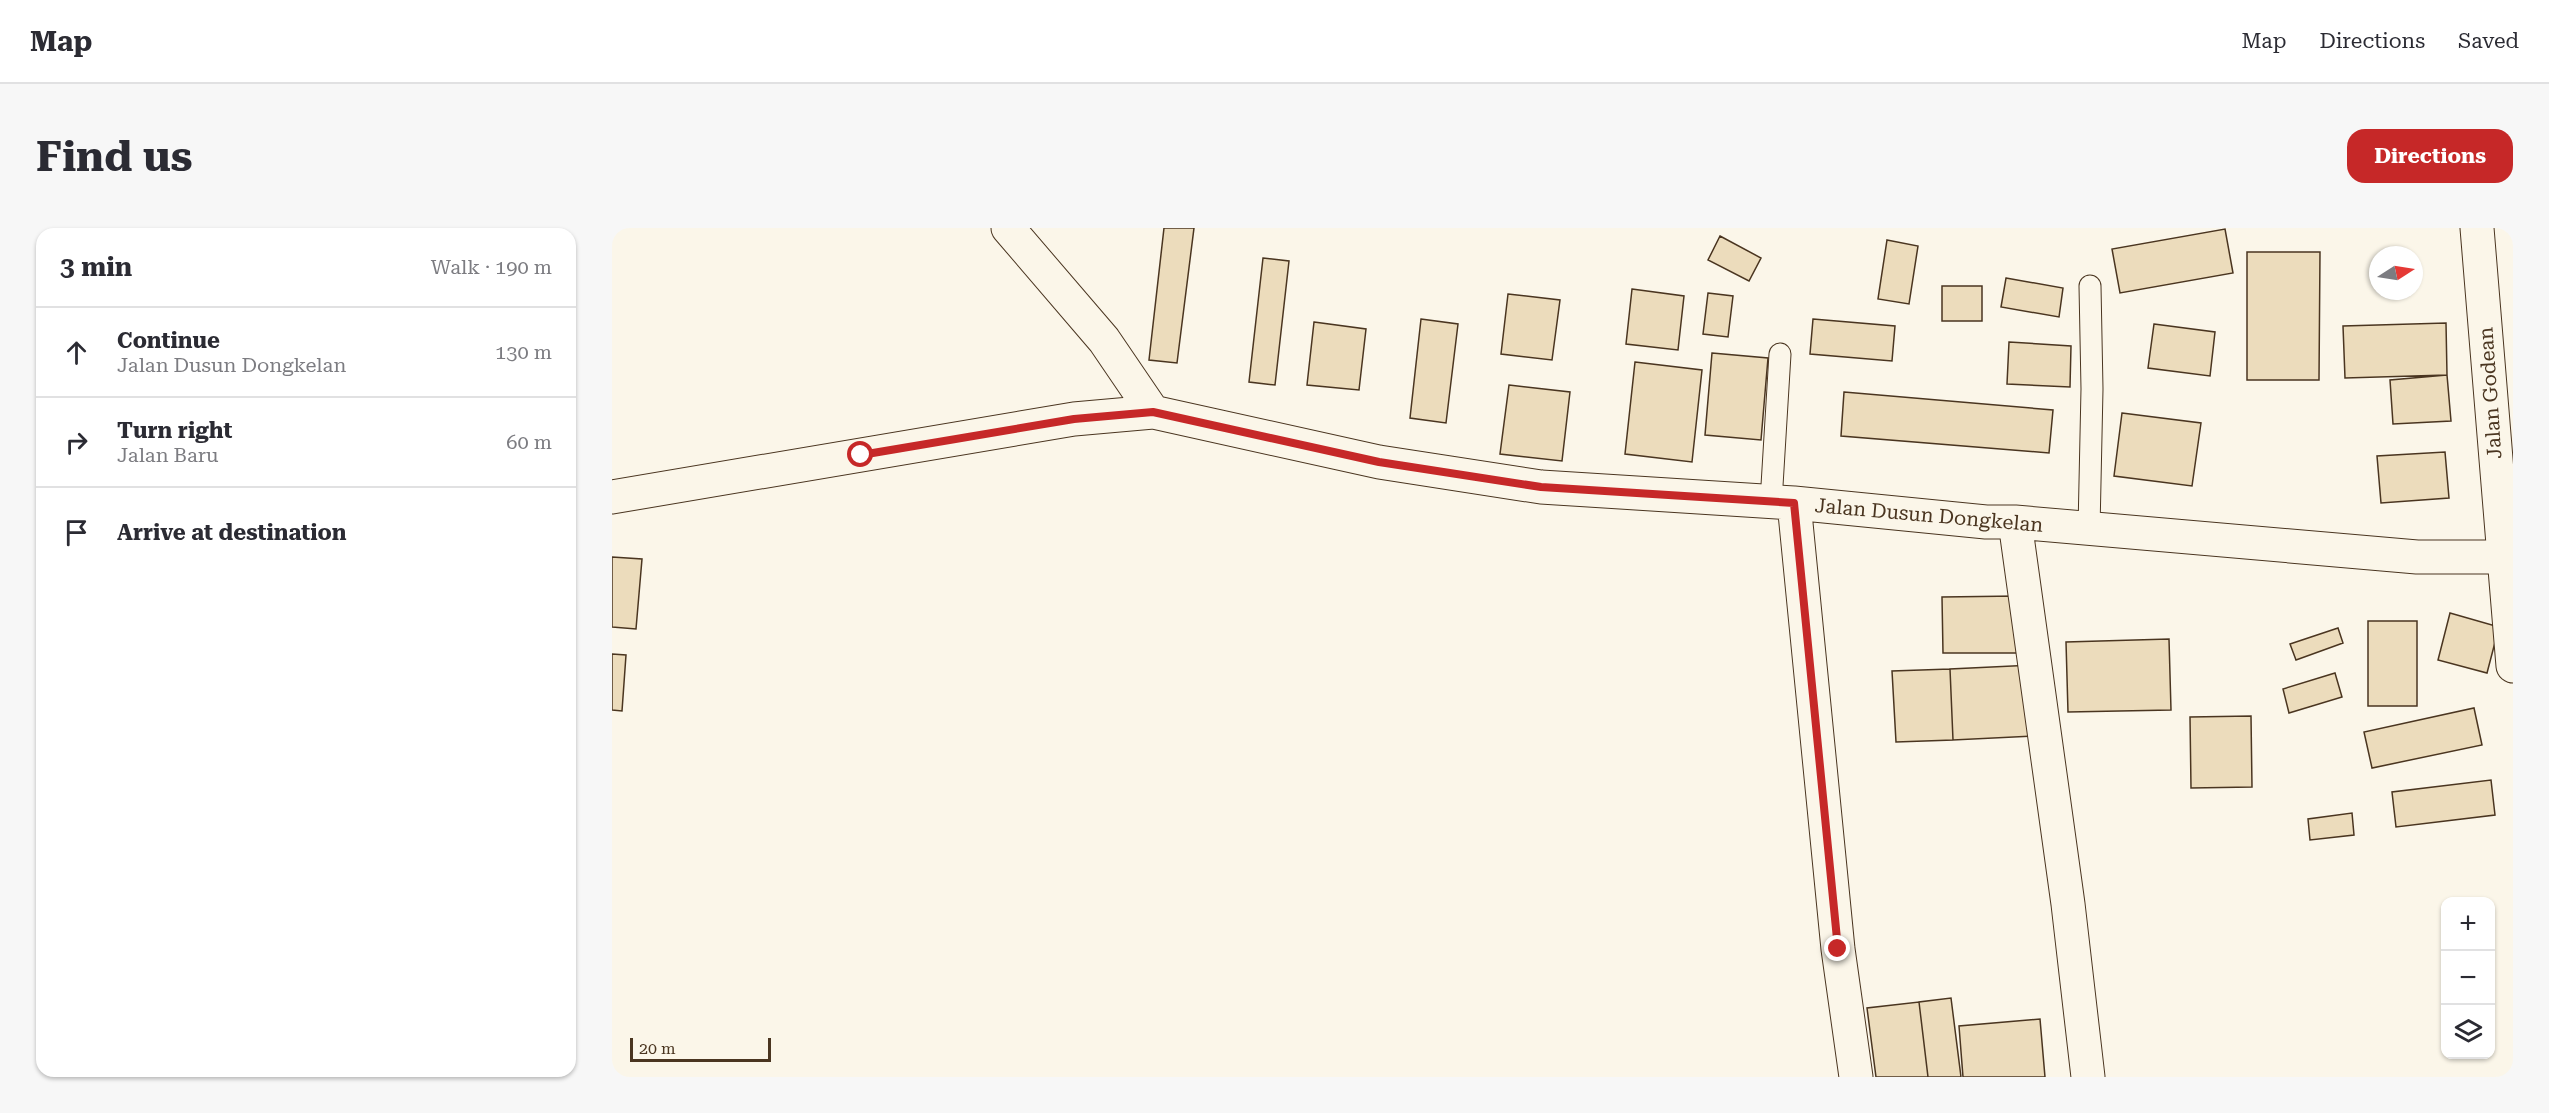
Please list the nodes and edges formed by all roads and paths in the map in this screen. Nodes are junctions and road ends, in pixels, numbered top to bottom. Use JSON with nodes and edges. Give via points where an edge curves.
{"nodes":[{"id":1,"x":1008,"y":228,"type":"edge"},
{"id":2,"x":2477,"y":228,"type":"edge"},
{"id":3,"x":2090,"y":286,"type":"dead end"},
{"id":4,"x":1780,"y":354,"type":"dead end"},
{"id":5,"x":1153,"y":412,"type":"junction"},
{"id":6,"x":612,"y":497,"type":"edge"},
{"id":7,"x":1783,"y":503,"type":"junction"},
{"id":8,"x":2015,"y":522,"type":"junction"},
{"id":9,"x":2089,"y":529,"type":"junction"},
{"id":10,"x":2503,"y":557,"type":"junction"},
{"id":11,"x":2513,"y":666,"type":"edge"},
{"id":12,"x":1856,"y":1077,"type":"edge"},
{"id":13,"x":2088,"y":1077,"type":"edge"}],
"edges":[{"from":1,"to":5,"type":"street","via":[[1104,340]]},
{"from":2,"to":10,"type":"street","name":"Jalan Godean"},
{"from":3,"to":9,"type":"lane"},
{"from":4,"to":7,"type":"lane"},
{"from":5,"to":6,"type":"street","name":"Jalan Dusun Dongkelan","via":[[1074,419]]},
{"from":5,"to":7,"type":"street","name":"Jalan Dusun Dongkelan","via":[[1379,462],[1541,487]]},
{"from":7,"to":8,"type":"street","name":"Jalan Dusun Dongkelan"},
{"from":7,"to":12,"type":"street"},
{"from":8,"to":9,"type":"street","name":"Jalan Dusun Dongkelan"},
{"from":8,"to":13,"type":"street"},
{"from":9,"to":10,"type":"street","name":"Jalan Dusun Dongkelan","via":[[2417,557]]},
{"from":10,"to":11,"type":"street","name":"Jalan Godean"}]}
